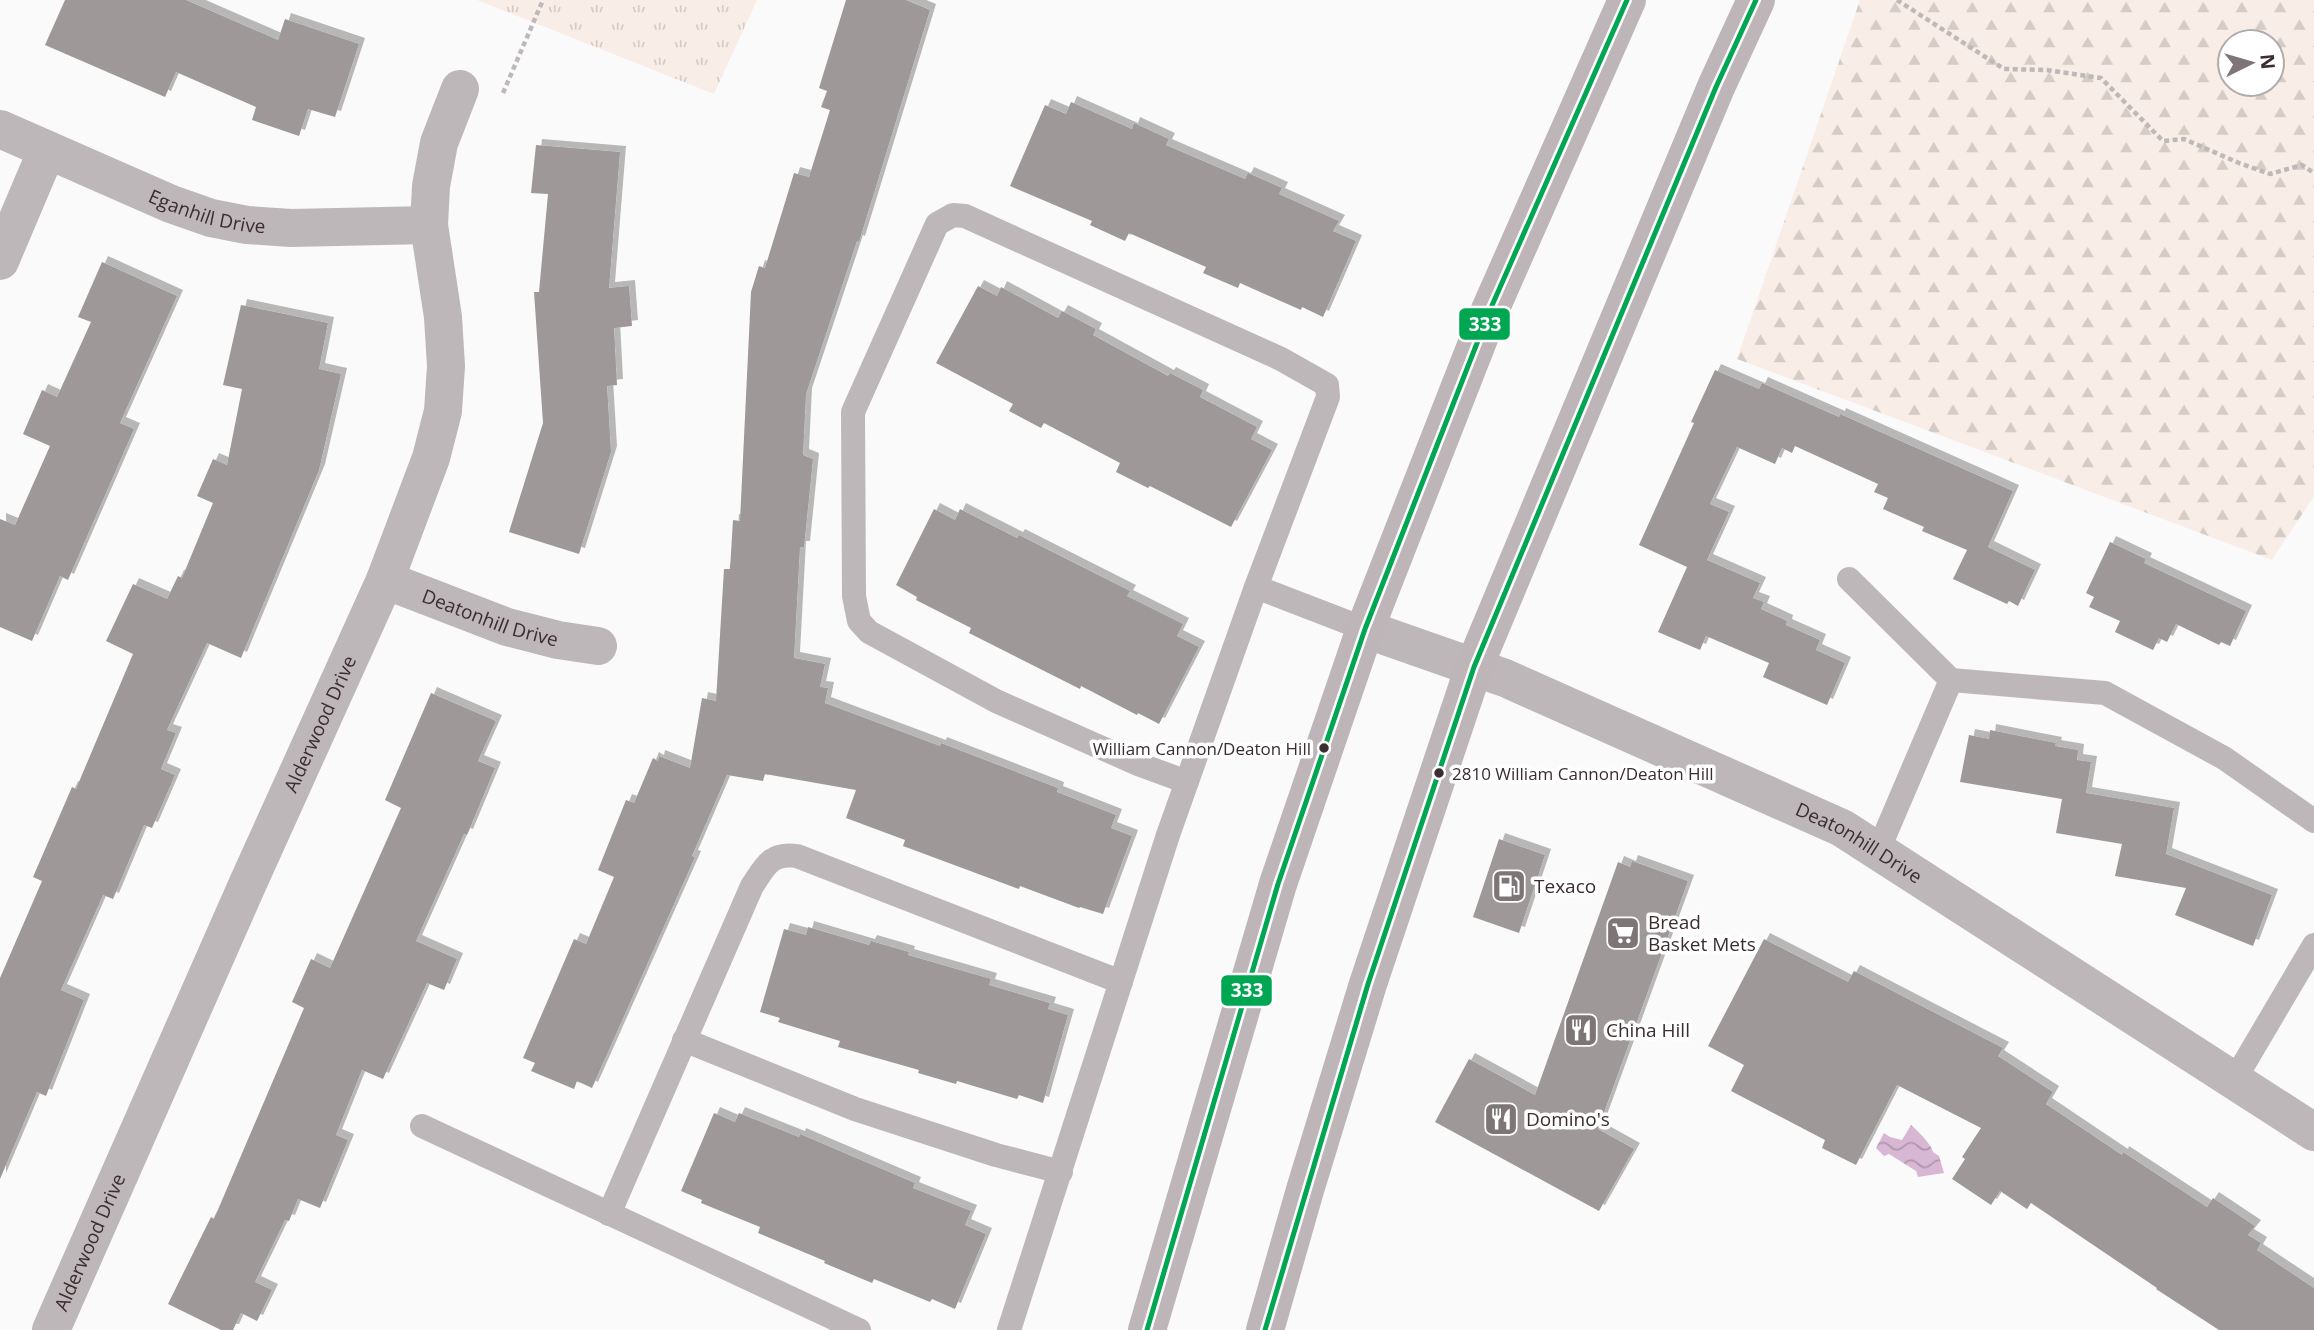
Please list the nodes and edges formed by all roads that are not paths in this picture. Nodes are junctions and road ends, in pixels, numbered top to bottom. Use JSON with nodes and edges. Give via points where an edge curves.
{"nodes":[{"id":1,"x":1627,"y":0,"type":"edge"},
{"id":2,"x":1756,"y":0,"type":"edge"},
{"id":3,"x":460,"y":89,"type":"dead end"},
{"id":4,"x":0,"y":130,"type":"edge"},
{"id":5,"x":47,"y":150,"type":"junction"},
{"id":6,"x":429,"y":225,"type":"junction"},
{"id":7,"x":0,"y":261,"type":"edge"},
{"id":8,"x":1849,"y":579,"type":"dead end"},
{"id":9,"x":385,"y":580,"type":"junction"},
{"id":10,"x":1256,"y":587,"type":"junction"},
{"id":11,"x":1365,"y":629,"type":"junction"},
{"id":12,"x":598,"y":646,"type":"dead end"},
{"id":13,"x":1474,"y":667,"type":"junction"},
{"id":14,"x":1951,"y":680,"type":"junction"},
{"id":15,"x":1187,"y":782,"type":"junction"},
{"id":16,"x":2314,"y":821,"type":"edge"},
{"id":17,"x":1878,"y":851,"type":"junction"},
{"id":18,"x":2314,"y":945,"type":"edge"},
{"id":19,"x":1121,"y":982,"type":"junction"},
{"id":20,"x":684,"y":1040,"type":"junction"},
{"id":21,"x":2235,"y":1079,"type":"junction"},
{"id":22,"x":422,"y":1126,"type":"dead end"},
{"id":23,"x":2314,"y":1132,"type":"edge"},
{"id":24,"x":1061,"y":1172,"type":"junction"},
{"id":25,"x":609,"y":1214,"type":"junction"},
{"id":26,"x":51,"y":1330,"type":"edge"},
{"id":27,"x":859,"y":1330,"type":"edge"},
{"id":28,"x":1009,"y":1330,"type":"edge"},
{"id":29,"x":1147,"y":1330,"type":"edge"},
{"id":30,"x":1265,"y":1330,"type":"edge"}],
"edges":[{"from":1,"to":11,"type":"main road","via":[[1490,310]]},
{"from":2,"to":13,"type":"main road"},
{"from":3,"to":6,"type":"street","name":"Alderwood Drive","via":[[439,143],[430,186]]},
{"from":4,"to":5,"type":"street","name":"Eganhill Drive"},
{"from":5,"to":6,"type":"street","name":"Eganhill Drive","via":[[211,218],[291,228]]},
{"from":5,"to":7,"type":"street"},
{"from":6,"to":9,"type":"street","name":"Alderwood Drive","via":[[443,317],[443,411],[431,458]]},
{"from":8,"to":14,"type":"lane"},
{"from":9,"to":12,"type":"street","name":"Deatonhill Drive","via":[[507,626]]},
{"from":9,"to":26,"type":"street","name":"Alderwood Drive"},
{"from":10,"to":11,"type":"lane"},
{"from":10,"to":15,"type":"lane"},
{"from":10,"to":15,"type":"lane","via":[[1328,397],[1327,385],[1281,359],[965,216],[953,215],[937,224],[853,412],[853,596],[859,621],[869,632],[996,701]]},
{"from":11,"to":13,"type":"street","name":"Deatonhill Drive"},
{"from":11,"to":29,"type":"main road","via":[[1278,884]]},
{"from":13,"to":17,"type":"street","name":"Deatonhill Drive","via":[[1842,828]]},
{"from":13,"to":30,"type":"main road","via":[[1368,984]]},
{"from":14,"to":16,"type":"lane","via":[[2105,693],[2224,758]]},
{"from":14,"to":17,"type":"lane"},
{"from":15,"to":19,"type":"lane"},
{"from":17,"to":21,"type":"street","name":"Deatonhill Drive"},
{"from":18,"to":21,"type":"lane"},
{"from":19,"to":20,"type":"lane","via":[[783,854],[770,860],[752,886]]},
{"from":19,"to":24,"type":"lane"},
{"from":20,"to":24,"type":"lane","via":[[855,1110]]},
{"from":20,"to":25,"type":"lane"},
{"from":21,"to":23,"type":"street","name":"Deatonhill Drive"},
{"from":22,"to":25,"type":"lane"},
{"from":24,"to":28,"type":"lane"},
{"from":25,"to":27,"type":"lane"}]}
